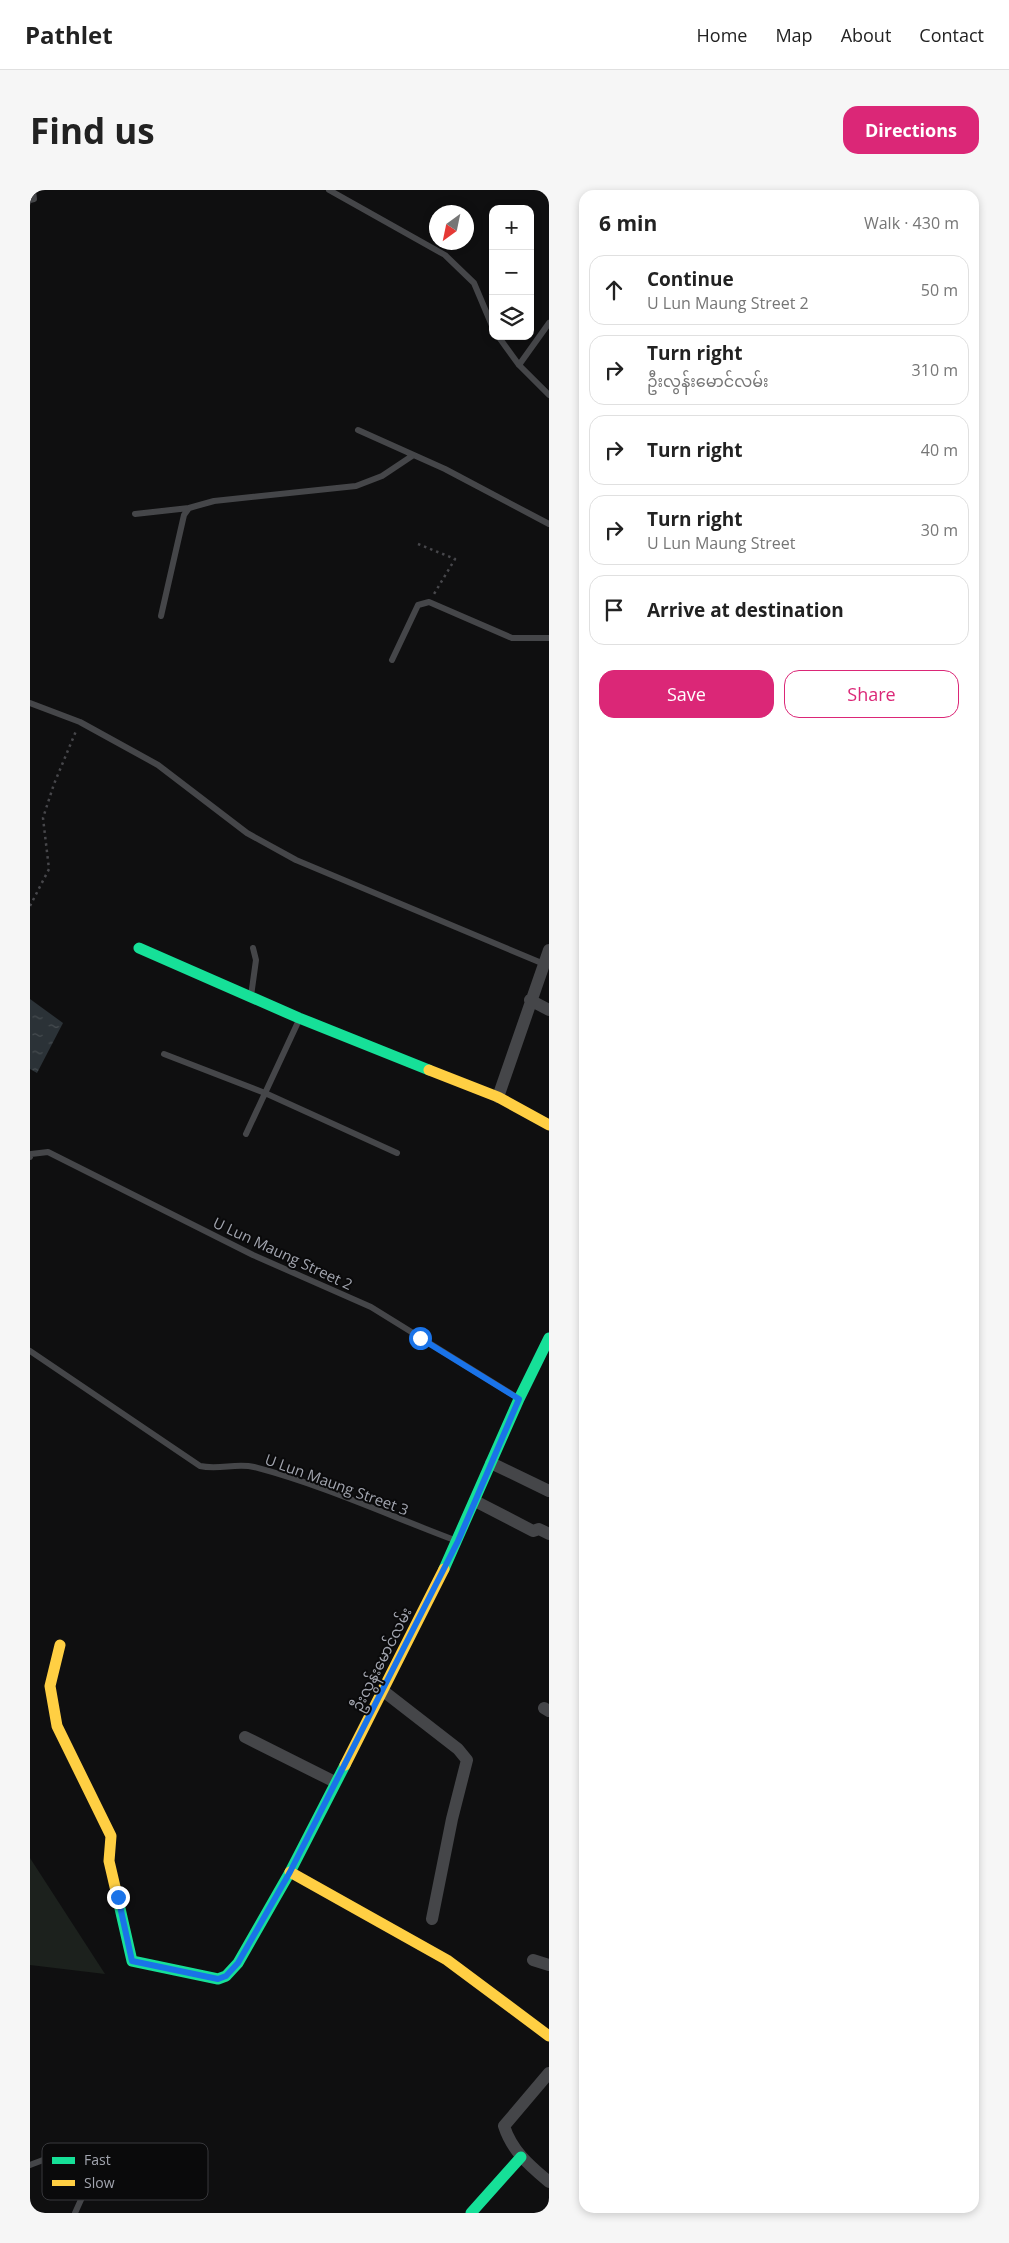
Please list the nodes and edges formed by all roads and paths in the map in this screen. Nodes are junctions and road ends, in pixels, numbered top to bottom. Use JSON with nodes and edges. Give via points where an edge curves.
{"nodes":[{"id":1,"x":33,"y":190,"type":"edge"},
{"id":2,"x":329,"y":190,"type":"edge"},
{"id":3,"x":30,"y":200,"type":"edge"},
{"id":4,"x":489,"y":319,"type":"edge"},
{"id":5,"x":549,"y":323,"type":"edge"},
{"id":6,"x":501,"y":340,"type":"edge"},
{"id":7,"x":519,"y":366,"type":"junction"},
{"id":8,"x":549,"y":395,"type":"edge"},
{"id":9,"x":358,"y":430,"type":"dead end"},
{"id":10,"x":412,"y":456,"type":"junction"},
{"id":11,"x":189,"y":508,"type":"junction"},
{"id":12,"x":135,"y":514,"type":"dead end"},
{"id":13,"x":549,"y":524,"type":"edge"},
{"id":14,"x":418,"y":544,"type":"dead end"},
{"id":15,"x":430,"y":602,"type":"junction"},
{"id":16,"x":161,"y":616,"type":"dead end"},
{"id":17,"x":549,"y":638,"type":"edge"},
{"id":18,"x":392,"y":660,"type":"dead end"},
{"id":19,"x":30,"y":704,"type":"edge"},
{"id":20,"x":80,"y":722,"type":"junction"},
{"id":21,"x":30,"y":906,"type":"edge"},
{"id":22,"x":139,"y":948,"type":"dead end"},
{"id":23,"x":253,"y":948,"type":"dead end"},
{"id":24,"x":549,"y":950,"type":"edge"},
{"id":25,"x":544,"y":964,"type":"junction"},
{"id":26,"x":251,"y":997,"type":"junction"},
{"id":27,"x":530,"y":1000,"type":"junction"},
{"id":28,"x":549,"y":1010,"type":"edge"},
{"id":29,"x":299,"y":1018,"type":"junction"},
{"id":30,"x":164,"y":1054,"type":"dead end"},
{"id":31,"x":265,"y":1093,"type":"junction"},
{"id":32,"x":498,"y":1097,"type":"junction"},
{"id":33,"x":549,"y":1125,"type":"edge"},
{"id":34,"x":246,"y":1134,"type":"dead end"},
{"id":35,"x":397,"y":1153,"type":"dead end"},
{"id":36,"x":30,"y":1156,"type":"edge"},
{"id":37,"x":547,"y":1347,"type":"edge"},
{"id":38,"x":30,"y":1351,"type":"edge"},
{"id":39,"x":519,"y":1399,"type":"junction"},
{"id":40,"x":491,"y":1464,"type":"junction"},
{"id":41,"x":549,"y":1491,"type":"edge"},
{"id":42,"x":475,"y":1501,"type":"junction"},
{"id":43,"x":549,"y":1534,"type":"edge"},
{"id":44,"x":458,"y":1541,"type":"junction"},
{"id":45,"x":60,"y":1646,"type":"dead end"},
{"id":46,"x":382,"y":1690,"type":"junction"},
{"id":47,"x":245,"y":1737,"type":"dead end"},
{"id":48,"x":335,"y":1782,"type":"junction"},
{"id":49,"x":290,"y":1872,"type":"junction"},
{"id":50,"x":432,"y":1919,"type":"dead end"},
{"id":51,"x":533,"y":1960,"type":"dead end"},
{"id":52,"x":549,"y":1965,"type":"edge"},
{"id":53,"x":549,"y":2036,"type":"edge"},
{"id":54,"x":549,"y":2073,"type":"edge"},
{"id":55,"x":521,"y":2157,"type":"junction"},
{"id":56,"x":42,"y":2160,"type":"edge"},
{"id":57,"x":30,"y":2165,"type":"edge"},
{"id":58,"x":549,"y":2182,"type":"edge"},
{"id":59,"x":81,"y":2200,"type":"edge"},
{"id":60,"x":75,"y":2213,"type":"edge"},
{"id":61,"x":472,"y":2213,"type":"edge"}],
"edges":[{"from":1,"to":3,"type":"lane","via":[[34,199]]},
{"from":2,"to":4,"type":"lane","via":[[444,255],[474,283]]},
{"from":5,"to":7,"type":"lane"},
{"from":6,"to":7,"type":"lane"},
{"from":7,"to":8,"type":"lane"},
{"from":9,"to":10,"type":"lane"},
{"from":10,"to":11,"type":"lane","via":[[382,476],[356,486],[214,501]]},
{"from":10,"to":13,"type":"lane","via":[[445,469]]},
{"from":11,"to":12,"type":"lane"},
{"from":11,"to":16,"type":"lane","via":[[184,515]]},
{"from":14,"to":15,"type":"path","via":[[455,560]]},
{"from":15,"to":17,"type":"lane","via":[[512,638]]},
{"from":15,"to":18,"type":"lane","via":[[418,605]]},
{"from":19,"to":20,"type":"lane"},
{"from":20,"to":21,"type":"path","via":[[43,818],[49,869]]},
{"from":20,"to":25,"type":"lane","via":[[158,765],[247,833],[296,860]]},
{"from":22,"to":26,"type":"street"},
{"from":23,"to":26,"type":"lane","via":[[256,960]]},
{"from":24,"to":25,"type":"street"},
{"from":25,"to":27,"type":"street"},
{"from":26,"to":29,"type":"street"},
{"from":27,"to":28,"type":"street"},
{"from":27,"to":32,"type":"street"},
{"from":29,"to":31,"type":"lane"},
{"from":29,"to":32,"type":"street"},
{"from":30,"to":31,"type":"lane"},
{"from":31,"to":34,"type":"lane"},
{"from":31,"to":35,"type":"lane"},
{"from":32,"to":33,"type":"street"},
{"from":36,"to":39,"type":"lane","name":"U Lun Maung Street 2","via":[[48,1152],[253,1255],[371,1307]]},
{"from":37,"to":39,"type":"street","name":"ဦးလွန်းမောင်လမ်း"},
{"from":38,"to":44,"type":"lane","name":"U Lun Maung Street 3","via":[[200,1466],[251,1466]]},
{"from":39,"to":40,"type":"street","name":"ဦးလွန်းမောင်လမ်း"},
{"from":40,"to":41,"type":"street"},
{"from":40,"to":42,"type":"street","name":"ဦးလွန်းမောင်လမ်း"},
{"from":42,"to":43,"type":"street","via":[[533,1530]]},
{"from":42,"to":44,"type":"street","name":"ဦးလွန်းမောင်လမ်း"},
{"from":44,"to":46,"type":"street","name":"ဦးလွန်းမောင်လမ်း"},
{"from":45,"to":49,"type":"street","name":"ဦးလွန်းမောင်လမ်း","via":[[50,1686],[57,1726],[111,1836],[109,1861],[132,1961],[218,1979],[226,1976],[238,1963]]},
{"from":46,"to":48,"type":"street","name":"ဦးလွန်းမောင်လမ်း"},
{"from":46,"to":50,"type":"street","via":[[458,1749],[467,1760]]},
{"from":47,"to":48,"type":"street"},
{"from":48,"to":49,"type":"street","name":"ဦးလွန်းမောင်လမ်း"},
{"from":49,"to":53,"type":"street","via":[[447,1960]]},
{"from":51,"to":52,"type":"street"},
{"from":54,"to":55,"type":"street","via":[[504,2126],[509,2142]]},
{"from":55,"to":58,"type":"street"},
{"from":55,"to":61,"type":"street"},
{"from":56,"to":57,"type":"lane"},
{"from":59,"to":60,"type":"lane"}]}
